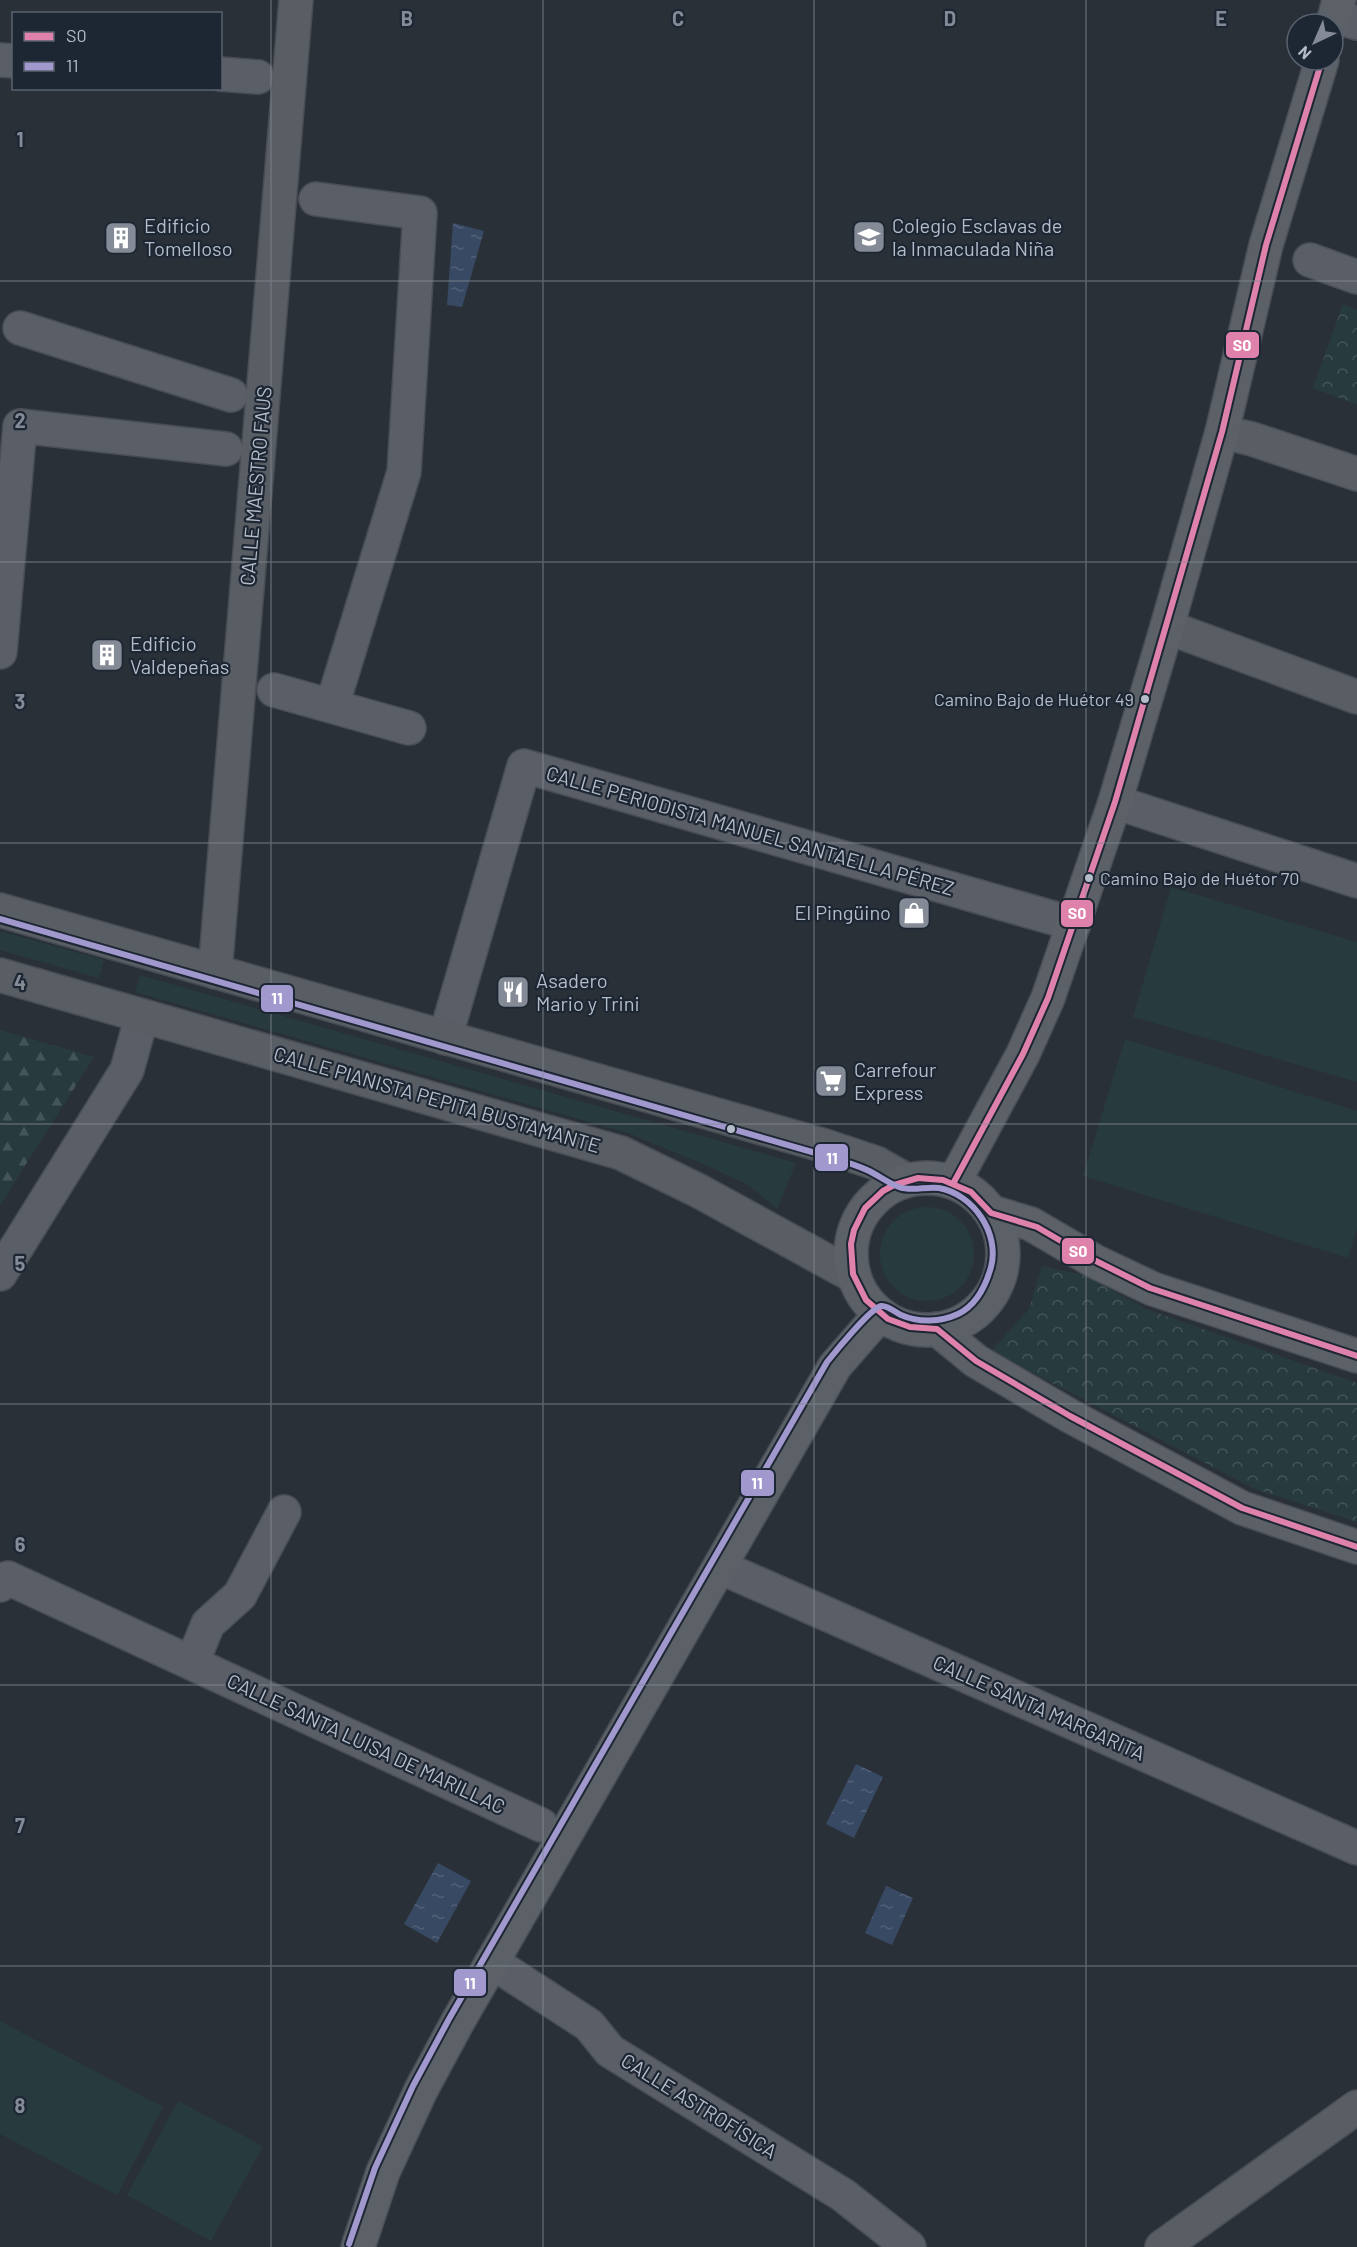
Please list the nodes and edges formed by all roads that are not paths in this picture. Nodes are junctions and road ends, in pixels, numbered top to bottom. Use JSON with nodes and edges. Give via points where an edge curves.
{"nodes":[{"id":1,"x":296,"y":0,"type":"edge"},
{"id":2,"x":1318,"y":72,"type":"edge"},
{"id":3,"x":222,"y":74,"type":"edge"},
{"id":4,"x":258,"y":77,"type":"dead end"},
{"id":5,"x":316,"y":199,"type":"dead end"},
{"id":6,"x":1310,"y":260,"type":"dead end"},
{"id":7,"x":1357,"y":277,"type":"edge"},
{"id":8,"x":20,"y":328,"type":"dead end"},
{"id":9,"x":231,"y":395,"type":"dead end"},
{"id":10,"x":1222,"y":432,"type":"junction"},
{"id":11,"x":226,"y":449,"type":"dead end"},
{"id":12,"x":1357,"y":474,"type":"edge"},
{"id":13,"x":1167,"y":627,"type":"junction"},
{"id":14,"x":0,"y":652,"type":"edge"},
{"id":15,"x":274,"y":690,"type":"dead end"},
{"id":16,"x":1357,"y":698,"type":"edge"},
{"id":17,"x":332,"y":706,"type":"junction"},
{"id":18,"x":409,"y":728,"type":"dead end"},
{"id":19,"x":1115,"y":802,"type":"junction"},
{"id":20,"x":1357,"y":881,"type":"edge"},
{"id":21,"x":0,"y":910,"type":"edge"},
{"id":22,"x":1074,"y":924,"type":"junction"},
{"id":23,"x":214,"y":972,"type":"junction"},
{"id":24,"x":0,"y":975,"type":"edge"},
{"id":25,"x":142,"y":1016,"type":"junction"},
{"id":26,"x":446,"y":1038,"type":"junction"},
{"id":27,"x":906,"y":1180,"type":"junction"},
{"id":28,"x":954,"y":1182,"type":"junction"},
{"id":29,"x":991,"y":1212,"type":"junction"},
{"id":30,"x":0,"y":1274,"type":"edge"},
{"id":31,"x":854,"y":1276,"type":"junction"},
{"id":32,"x":882,"y":1316,"type":"junction"},
{"id":33,"x":937,"y":1329,"type":"junction"},
{"id":34,"x":1357,"y":1356,"type":"edge"},
{"id":35,"x":284,"y":1512,"type":"dead end"},
{"id":36,"x":1357,"y":1547,"type":"edge"},
{"id":37,"x":720,"y":1567,"type":"junction"},
{"id":38,"x":0,"y":1585,"type":"edge"},
{"id":39,"x":192,"y":1662,"type":"junction"},
{"id":40,"x":541,"y":1825,"type":"dead end"},
{"id":41,"x":1357,"y":1848,"type":"edge"},
{"id":42,"x":492,"y":1962,"type":"junction"},
{"id":43,"x":1357,"y":2106,"type":"edge"},
{"id":44,"x":358,"y":2247,"type":"edge"},
{"id":45,"x":909,"y":2247,"type":"edge"},
{"id":46,"x":1162,"y":2247,"type":"edge"}],
"edges":[{"from":1,"to":23,"type":"main road","name":"CALLE MAESTRO FAUS"},
{"from":2,"to":10,"type":"main road","via":[[1266,245]]},
{"from":3,"to":4,"type":"street"},
{"from":5,"to":17,"type":"street","via":[[420,213],[404,472]]},
{"from":6,"to":7,"type":"street"},
{"from":8,"to":9,"type":"street","name":"CALLE MAESTRO FAUS"},
{"from":10,"to":12,"type":"main road"},
{"from":10,"to":13,"type":"main road"},
{"from":11,"to":14,"type":"street","via":[[20,426]]},
{"from":13,"to":16,"type":"main road"},
{"from":13,"to":19,"type":"main road"},
{"from":15,"to":17,"type":"street"},
{"from":17,"to":18,"type":"street"},
{"from":19,"to":20,"type":"street"},
{"from":19,"to":22,"type":"main road"},
{"from":21,"to":23,"type":"main road"},
{"from":22,"to":26,"type":"street","name":"CALLE PERIODISTA MANUEL SANTAELLA PÉREZ","via":[[524,766]]},
{"from":22,"to":28,"type":"main road","via":[[1027,1044]]},
{"from":23,"to":26,"type":"main road"},
{"from":24,"to":25,"type":"main road","name":"CALLE PIANISTA PEPITA BUSTAMANTE"},
{"from":25,"to":30,"type":"street","via":[[127,1070]]},
{"from":25,"to":31,"type":"main road","name":"CALLE PIANISTA PEPITA BUSTAMANTE","via":[[621,1153]]},
{"from":26,"to":27,"type":"main road","via":[[822,1145],[876,1163]]},
{"from":27,"to":28,"type":"main road"},
{"from":27,"to":31,"type":"main road","via":[[879,1193],[860,1216],[850,1245]]},
{"from":28,"to":29,"type":"main road","via":[[975,1195]]},
{"from":29,"to":33,"type":"main road","via":[[999,1227],[1003,1261],[993,1293],[969,1317]]},
{"from":29,"to":34,"type":"main road","via":[[1031,1224],[1153,1289]]},
{"from":31,"to":32,"type":"main road","via":[[860,1291]]},
{"from":32,"to":33,"type":"main road","via":[[918,1330]]},
{"from":32,"to":37,"type":"main road","via":[[835,1366]]},
{"from":33,"to":36,"type":"main road","via":[[976,1361],[1242,1508]]},
{"from":35,"to":39,"type":"street","via":[[240,1595],[208,1624]]},
{"from":37,"to":41,"type":"street","name":"CALLE SANTA MARGARITA"},
{"from":37,"to":42,"type":"main road"},
{"from":38,"to":39,"type":"street","name":"CALLE SANTA LUISA DE MARILLAC","via":[[8,1578]]},
{"from":39,"to":40,"type":"street","name":"CALLE SANTA LUISA DE MARILLAC"},
{"from":42,"to":44,"type":"main road","via":[[421,2090],[384,2172]]},
{"from":42,"to":45,"type":"street","name":"CALLE ASTROFÍSICA","via":[[589,2025],[610,2051],[843,2195]]},
{"from":43,"to":46,"type":"main road"}]}
